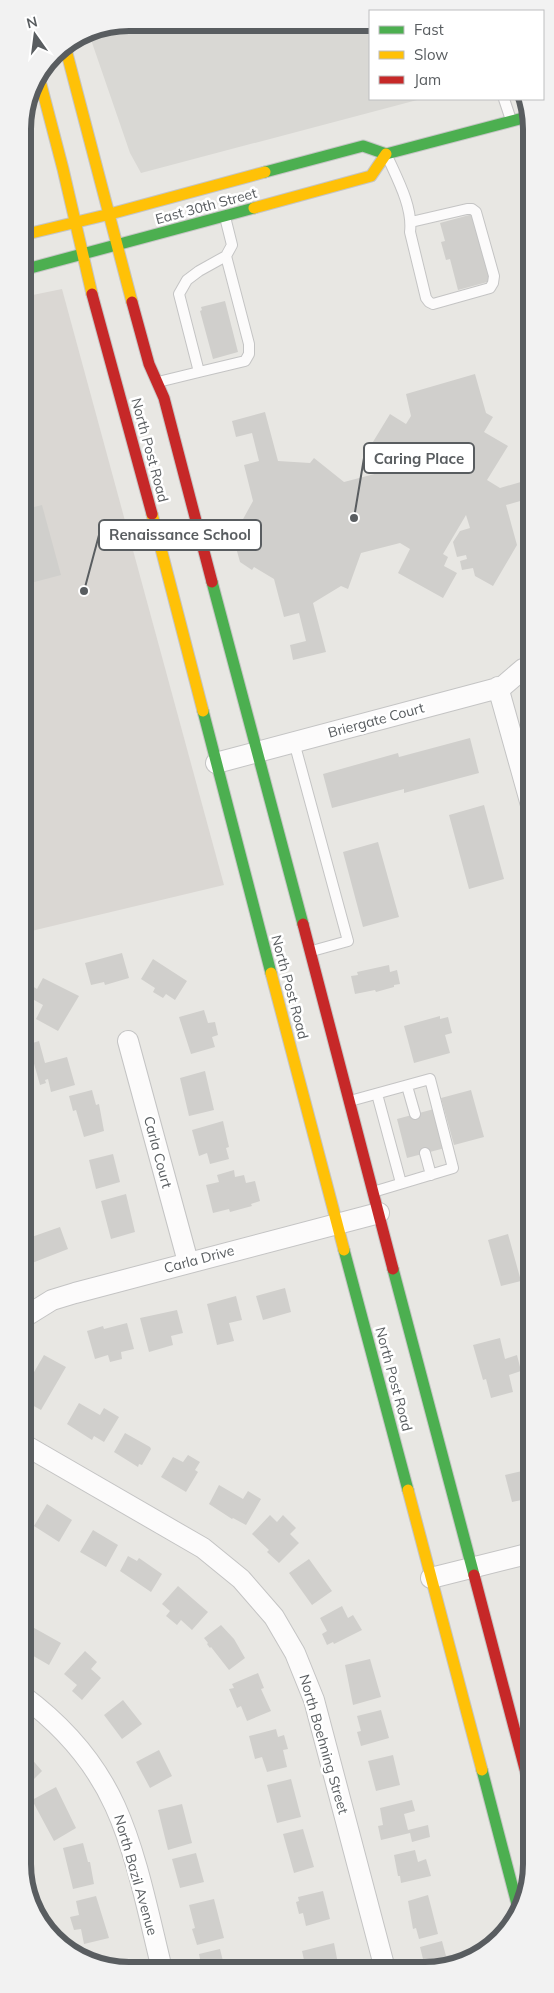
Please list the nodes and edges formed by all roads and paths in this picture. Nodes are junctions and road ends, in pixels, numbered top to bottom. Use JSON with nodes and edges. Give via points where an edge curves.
{"nodes":[{"id":1,"x":67,"y":54,"type":"edge"},
{"id":2,"x":39,"y":91,"type":"edge"},
{"id":3,"x":504,"y":100,"type":"edge"},
{"id":4,"x":522,"y":118,"type":"edge"},
{"id":5,"x":511,"y":121,"type":"junction"},
{"id":6,"x":386,"y":154,"type":"junction"},
{"id":7,"x":110,"y":214,"type":"junction"},
{"id":8,"x":224,"y":216,"type":"junction"},
{"id":9,"x":411,"y":222,"type":"junction"},
{"id":10,"x":75,"y":223,"type":"junction"},
{"id":11,"x":31,"y":233,"type":"edge"},
{"id":12,"x":118,"y":245,"type":"junction"},
{"id":13,"x":82,"y":254,"type":"junction"},
{"id":14,"x":226,"y":256,"type":"junction"},
{"id":15,"x":31,"y":268,"type":"edge"},
{"id":16,"x":199,"y":372,"type":"junction"},
{"id":17,"x":157,"y":382,"type":"junction"},
{"id":18,"x":523,"y":669,"type":"edge"},
{"id":19,"x":498,"y":688,"type":"junction"},
{"id":20,"x":294,"y":742,"type":"junction"},
{"id":21,"x":257,"y":752,"type":"junction"},
{"id":22,"x":216,"y":763,"type":"junction"},
{"id":23,"x":523,"y":777,"type":"edge"},
{"id":24,"x":310,"y":952,"type":"junction"},
{"id":25,"x":128,"y":1041,"type":"dead end"},
{"id":26,"x":407,"y":1086,"type":"junction"},
{"id":27,"x":377,"y":1094,"type":"junction"},
{"id":28,"x":349,"y":1101,"type":"junction"},
{"id":29,"x":415,"y":1114,"type":"dead end"},
{"id":30,"x":425,"y":1153,"type":"dead end"},
{"id":31,"x":431,"y":1175,"type":"junction"},
{"id":32,"x":401,"y":1183,"type":"junction"},
{"id":33,"x":373,"y":1192,"type":"junction"},
{"id":34,"x":379,"y":1213,"type":"junction"},
{"id":35,"x":337,"y":1224,"type":"junction"},
{"id":36,"x":188,"y":1262,"type":"junction"},
{"id":37,"x":31,"y":1313,"type":"edge"},
{"id":38,"x":31,"y":1449,"type":"edge"},
{"id":39,"x":523,"y":1555,"type":"edge"},
{"id":40,"x":472,"y":1567,"type":"junction"},
{"id":41,"x":431,"y":1578,"type":"junction"},
{"id":42,"x":31,"y":1702,"type":"edge"},
{"id":43,"x":523,"y":1761,"type":"edge"},
{"id":44,"x":516,"y":1899,"type":"edge"},
{"id":45,"x":160,"y":1962,"type":"edge"},
{"id":46,"x":383,"y":1962,"type":"edge"}],
"edges":[{"from":1,"to":7,"type":"main road","name":"North Post Road"},
{"from":2,"to":10,"type":"main road","name":"North Post Road"},
{"from":3,"to":5,"type":"lane"},
{"from":4,"to":5,"type":"main road"},
{"from":5,"to":6,"type":"main road"},
{"from":6,"to":7,"type":"main road","name":"East 30th Street","via":[[363,146]]},
{"from":6,"to":8,"type":"main road","name":"East 30th Street","via":[[371,176]]},
{"from":6,"to":9,"type":"lane"},
{"from":7,"to":10,"type":"main road","name":"East 30th Street"},
{"from":7,"to":12,"type":"main road","name":"North Post Road"},
{"from":8,"to":12,"type":"main road","name":"East 30th Street"},
{"from":8,"to":14,"type":"lane","via":[[232,245]]},
{"from":9,"to":9,"type":"lane","via":[[472,209],[476,212],[494,283],[485,291],[433,304],[429,302],[410,232]]},
{"from":10,"to":11,"type":"main road","name":"East 30th Street"},
{"from":10,"to":13,"type":"main road","name":"North Post Road"},
{"from":12,"to":13,"type":"main road","name":"East 30th Street"},
{"from":12,"to":17,"type":"main road","name":"North Post Road","via":[[149,364]]},
{"from":13,"to":15,"type":"main road","name":"East 30th Street"},
{"from":13,"to":22,"type":"main road","name":"North Post Road"},
{"from":14,"to":16,"type":"lane","via":[[186,280],[179,294]]},
{"from":14,"to":16,"type":"lane","via":[[249,354],[246,361]]},
{"from":16,"to":17,"type":"lane"},
{"from":17,"to":21,"type":"main road","name":"North Post Road","via":[[164,398]]},
{"from":18,"to":19,"type":"street","name":"Briergate Court"},
{"from":19,"to":20,"type":"street","name":"Briergate Court"},
{"from":19,"to":23,"type":"street"},
{"from":20,"to":21,"type":"street","name":"Briergate Court"},
{"from":20,"to":24,"type":"lane","via":[[348,942]]},
{"from":21,"to":22,"type":"street","name":"Briergate Court"},
{"from":21,"to":24,"type":"main road","name":"North Post Road"},
{"from":22,"to":35,"type":"main road","name":"North Post Road"},
{"from":24,"to":28,"type":"main road","name":"North Post Road"},
{"from":25,"to":36,"type":"street","name":"Carla Court"},
{"from":26,"to":27,"type":"lane"},
{"from":26,"to":29,"type":"lane"},
{"from":26,"to":31,"type":"lane","via":[[430,1079],[453,1168]]},
{"from":27,"to":28,"type":"lane"},
{"from":27,"to":32,"type":"lane"},
{"from":28,"to":33,"type":"main road","name":"North Post Road"},
{"from":30,"to":31,"type":"lane"},
{"from":31,"to":32,"type":"lane"},
{"from":32,"to":33,"type":"lane"},
{"from":33,"to":34,"type":"main road","name":"North Post Road"},
{"from":34,"to":35,"type":"street","name":"Carla Drive"},
{"from":34,"to":40,"type":"main road","name":"North Post Road"},
{"from":35,"to":36,"type":"street","name":"Carla Drive"},
{"from":35,"to":41,"type":"main road","name":"North Post Road"},
{"from":36,"to":37,"type":"street","name":"Carla Drive","via":[[52,1300]]},
{"from":38,"to":46,"type":"street","name":"North Boehning Street","via":[[203,1548],[241,1579],[274,1617],[295,1653],[314,1700]]},
{"from":39,"to":40,"type":"street"},
{"from":40,"to":41,"type":"street"},
{"from":40,"to":43,"type":"main road","name":"North Post Road"},
{"from":41,"to":44,"type":"main road","name":"North Post Road"},
{"from":42,"to":45,"type":"street","name":"North Bazil Avenue","via":[[73,1741],[113,1801],[130,1847]]}]}
